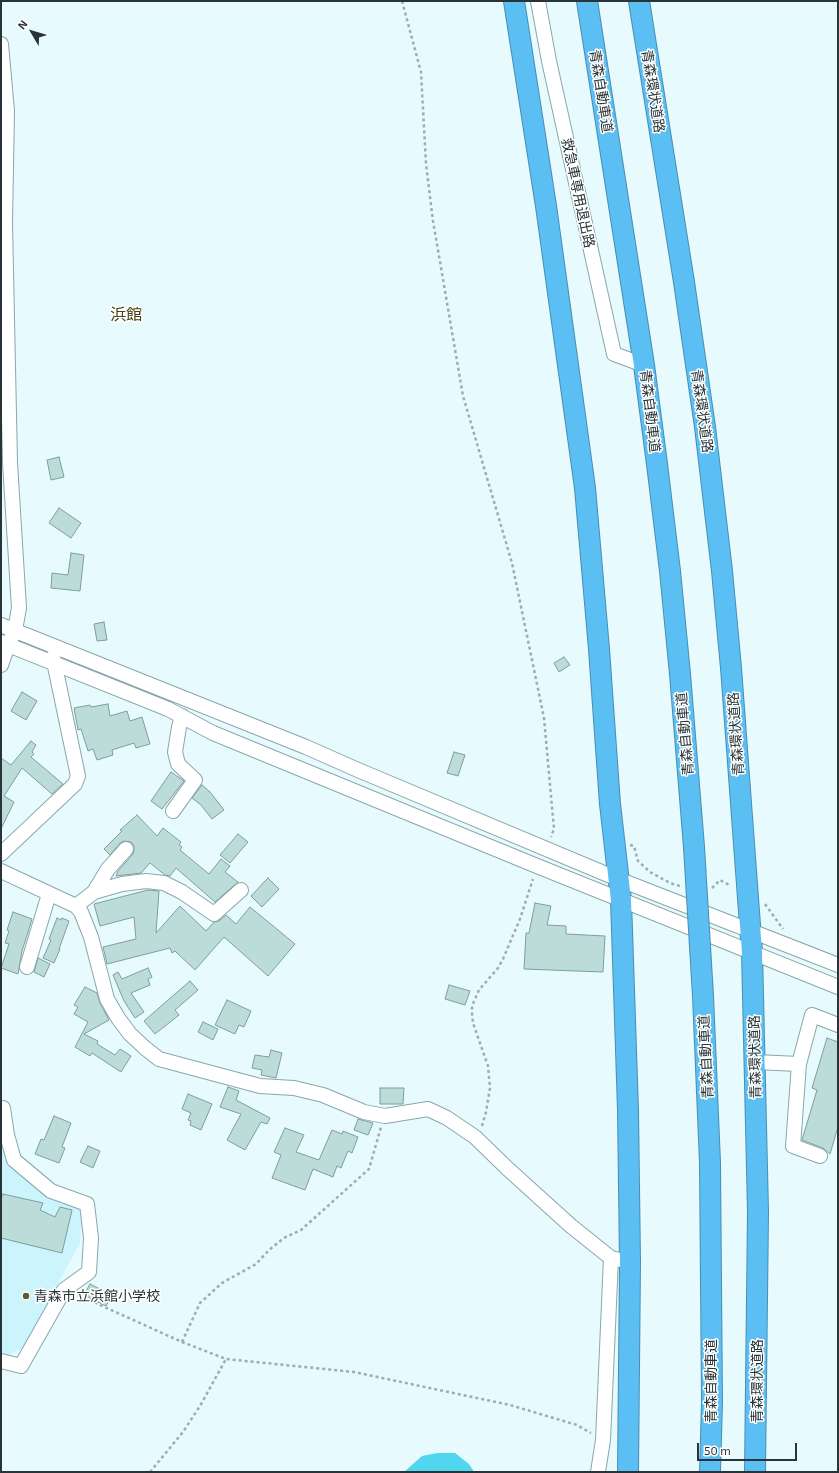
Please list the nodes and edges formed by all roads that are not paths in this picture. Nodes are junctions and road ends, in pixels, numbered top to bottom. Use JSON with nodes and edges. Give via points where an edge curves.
{"nodes":[{"id":1,"x":514,"y":1,"type":"edge"},
{"id":2,"x":538,"y":1,"type":"edge"},
{"id":3,"x":587,"y":1,"type":"edge"},
{"id":4,"x":639,"y":1,"type":"edge"},
{"id":5,"x":1,"y":44,"type":"edge"},
{"id":6,"x":4,"y":336,"type":"edge"},
{"id":7,"x":644,"y":366,"type":"junction"},
{"id":8,"x":1,"y":625,"type":"edge"},
{"id":9,"x":15,"y":630,"type":"junction"},
{"id":10,"x":4,"y":644,"type":"edge"},
{"id":11,"x":51,"y":645,"type":"junction"},
{"id":12,"x":53,"y":664,"type":"junction"},
{"id":13,"x":1,"y":665,"type":"edge"},
{"id":14,"x":182,"y":716,"type":"junction"},
{"id":15,"x":173,"y":811,"type":"dead end"},
{"id":16,"x":126,"y":849,"type":"dead end"},
{"id":17,"x":1,"y":854,"type":"edge"},
{"id":18,"x":1,"y":871,"type":"edge"},
{"id":19,"x":618,"y":879,"type":"junction"},
{"id":20,"x":241,"y":890,"type":"dead end"},
{"id":21,"x":94,"y":892,"type":"junction"},
{"id":22,"x":49,"y":894,"type":"junction"},
{"id":23,"x":621,"y":900,"type":"junction"},
{"id":24,"x":76,"y":906,"type":"junction"},
{"id":25,"x":750,"y":930,"type":"junction"},
{"id":26,"x":752,"y":952,"type":"junction"},
{"id":27,"x":838,"y":966,"type":"edge"},
{"id":28,"x":27,"y":967,"type":"dead end"},
{"id":29,"x":838,"y":987,"type":"edge"},
{"id":30,"x":838,"y":1025,"type":"edge"},
{"id":31,"x":755,"y":1062,"type":"junction"},
{"id":32,"x":799,"y":1064,"type":"junction"},
{"id":33,"x":1,"y":1108,"type":"edge"},
{"id":34,"x":820,"y":1156,"type":"dead end"},
{"id":35,"x":611,"y":1258,"type":"junction"},
{"id":36,"x":630,"y":1262,"type":"junction"},
{"id":37,"x":1,"y":1362,"type":"edge"},
{"id":38,"x":598,"y":1472,"type":"edge"},
{"id":39,"x":628,"y":1472,"type":"edge"},
{"id":40,"x":710,"y":1472,"type":"edge"},
{"id":41,"x":755,"y":1472,"type":"edge"}],
"edges":[{"from":1,"to":19,"type":"highway","via":[[549,221],[585,488]]},
{"from":2,"to":7,"type":"street","name":"救急車専用退出路","via":[[614,354]]},
{"from":3,"to":7,"type":"highway","name":"青森自動車道"},
{"from":4,"to":25,"type":"highway","name":"青森環状道路","via":[[705,427],[731,668]]},
{"from":5,"to":6,"type":"street","via":[[7,111]]},
{"from":6,"to":9,"type":"street","via":[[19,608]]},
{"from":7,"to":40,"type":"highway","name":"青森自動車道","bridge":true,"via":[[670,571],[694,847],[703,996],[710,1178]]},
{"from":8,"to":9,"type":"street"},
{"from":9,"to":10,"type":"street"},
{"from":9,"to":11,"type":"street"},
{"from":10,"to":12,"type":"street"},
{"from":10,"to":13,"type":"street"},
{"from":11,"to":12,"type":"street"},
{"from":11,"to":19,"type":"street","via":[[306,747]]},
{"from":12,"to":14,"type":"street"},
{"from":12,"to":17,"type":"street","via":[[78,776],[75,784]]},
{"from":14,"to":15,"type":"street","via":[[175,752],[178,764],[195,780]]},
{"from":14,"to":23,"type":"street","via":[[213,733]]},
{"from":16,"to":21,"type":"street","via":[[108,869]]},
{"from":18,"to":22,"type":"street"},
{"from":19,"to":23,"type":"highway"},
{"from":19,"to":25,"type":"street"},
{"from":20,"to":21,"type":"street","via":[[214,914],[164,883],[130,882]]},
{"from":21,"to":24,"type":"street"},
{"from":22,"to":24,"type":"street"},
{"from":22,"to":28,"type":"street"},
{"from":23,"to":26,"type":"street"},
{"from":23,"to":36,"type":"highway"},
{"from":24,"to":35,"type":"street","via":[[91,937],[107,999],[130,1034],[159,1058],[260,1086],[294,1088],[364,1112],[385,1116],[428,1109],[475,1137],[566,1221]]},
{"from":25,"to":26,"type":"highway","name":"青森環状道路"},
{"from":25,"to":27,"type":"street"},
{"from":26,"to":29,"type":"street"},
{"from":26,"to":31,"type":"highway","name":"青森環状道路"},
{"from":30,"to":32,"type":"street","via":[[812,1015]]},
{"from":31,"to":32,"type":"street"},
{"from":31,"to":41,"type":"highway","name":"青森環状道路","via":[[758,1212]]},
{"from":32,"to":34,"type":"street","via":[[793,1146]]},
{"from":33,"to":37,"type":"street","via":[[14,1160],[51,1190],[87,1204],[91,1238],[89,1272],[64,1290],[21,1366]]},
{"from":35,"to":36,"type":"street"},
{"from":35,"to":38,"type":"street","via":[[603,1440]]},
{"from":36,"to":39,"type":"highway"}]}
